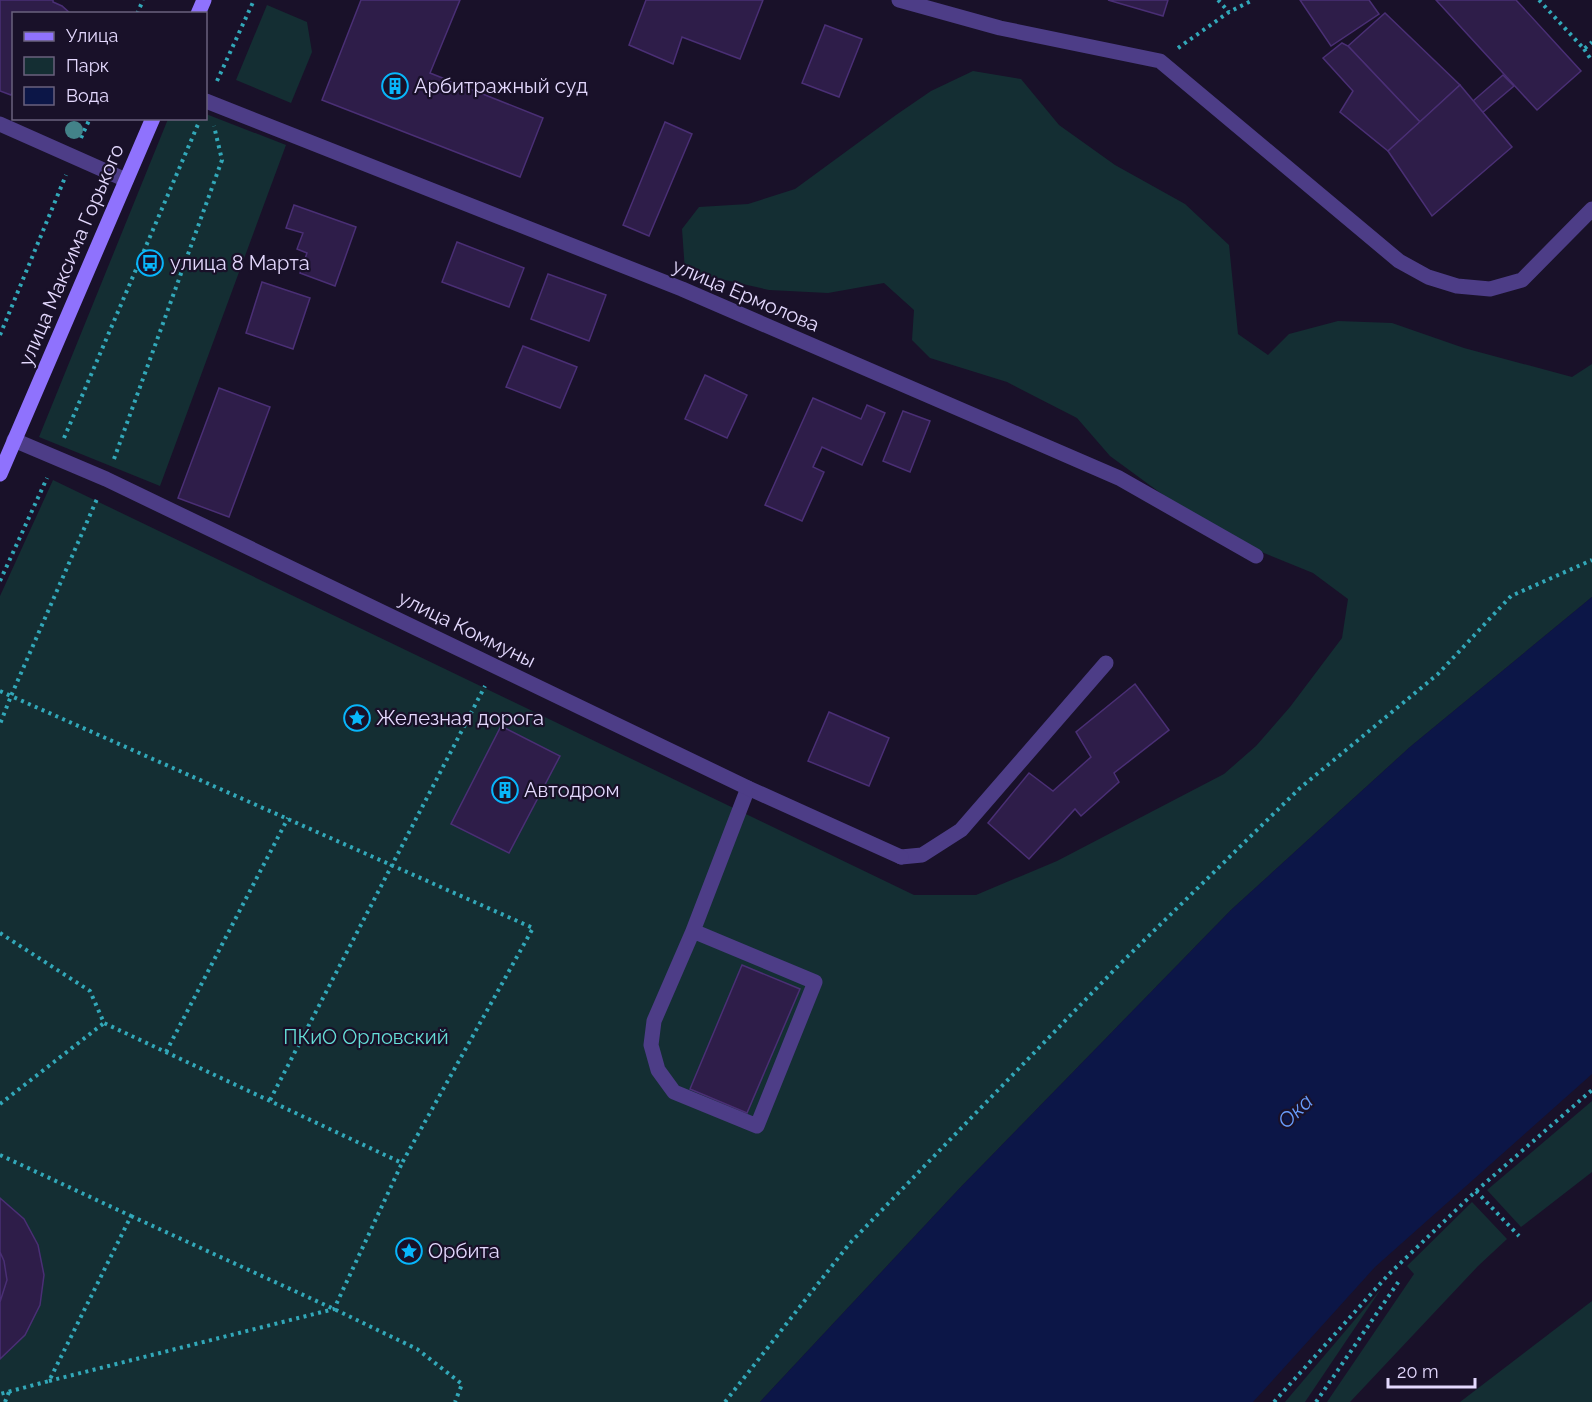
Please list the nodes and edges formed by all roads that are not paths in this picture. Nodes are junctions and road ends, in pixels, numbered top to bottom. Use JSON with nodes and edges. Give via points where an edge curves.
{"nodes":[{"id":1,"x":899,"y":0,"type":"edge"},
{"id":2,"x":207,"y":102,"type":"edge"},
{"id":3,"x":152,"y":120,"type":"edge"},
{"id":4,"x":0,"y":124,"type":"edge"},
{"id":5,"x":126,"y":180,"type":"junction"},
{"id":6,"x":1592,"y":208,"type":"edge"},
{"id":7,"x":14,"y":440,"type":"junction"},
{"id":8,"x":0,"y":474,"type":"edge"},
{"id":9,"x":1256,"y":556,"type":"dead end"},
{"id":10,"x":1107,"y":663,"type":"dead end"},
{"id":11,"x":748,"y":788,"type":"junction"},
{"id":12,"x":693,"y":931,"type":"junction"}],
"edges":[{"from":1,"to":6,"type":"street","via":[[1000,28],[1160,60],[1399,261],[1428,277],[1457,286],[1490,289],[1522,280]]},
{"from":2,"to":9,"type":"street","name":"улица Ермолова","via":[[682,290],[1097,468]]},
{"from":3,"to":5,"type":"main road","name":"улица Максима Горького"},
{"from":4,"to":5,"type":"street"},
{"from":5,"to":7,"type":"main road","name":"улица Максима Горького"},
{"from":7,"to":8,"type":"main road","name":"улица Максима Горького"},
{"from":7,"to":11,"type":"street","name":"улица Коммуны","via":[[106,479]]},
{"from":10,"to":11,"type":"street","name":"улица Коммуны","via":[[961,830],[922,855],[901,857]]},
{"from":11,"to":12,"type":"street"},
{"from":12,"to":12,"type":"street","via":[[815,982],[757,1126],[674,1092],[658,1070],[651,1045],[654,1021]]}]}
